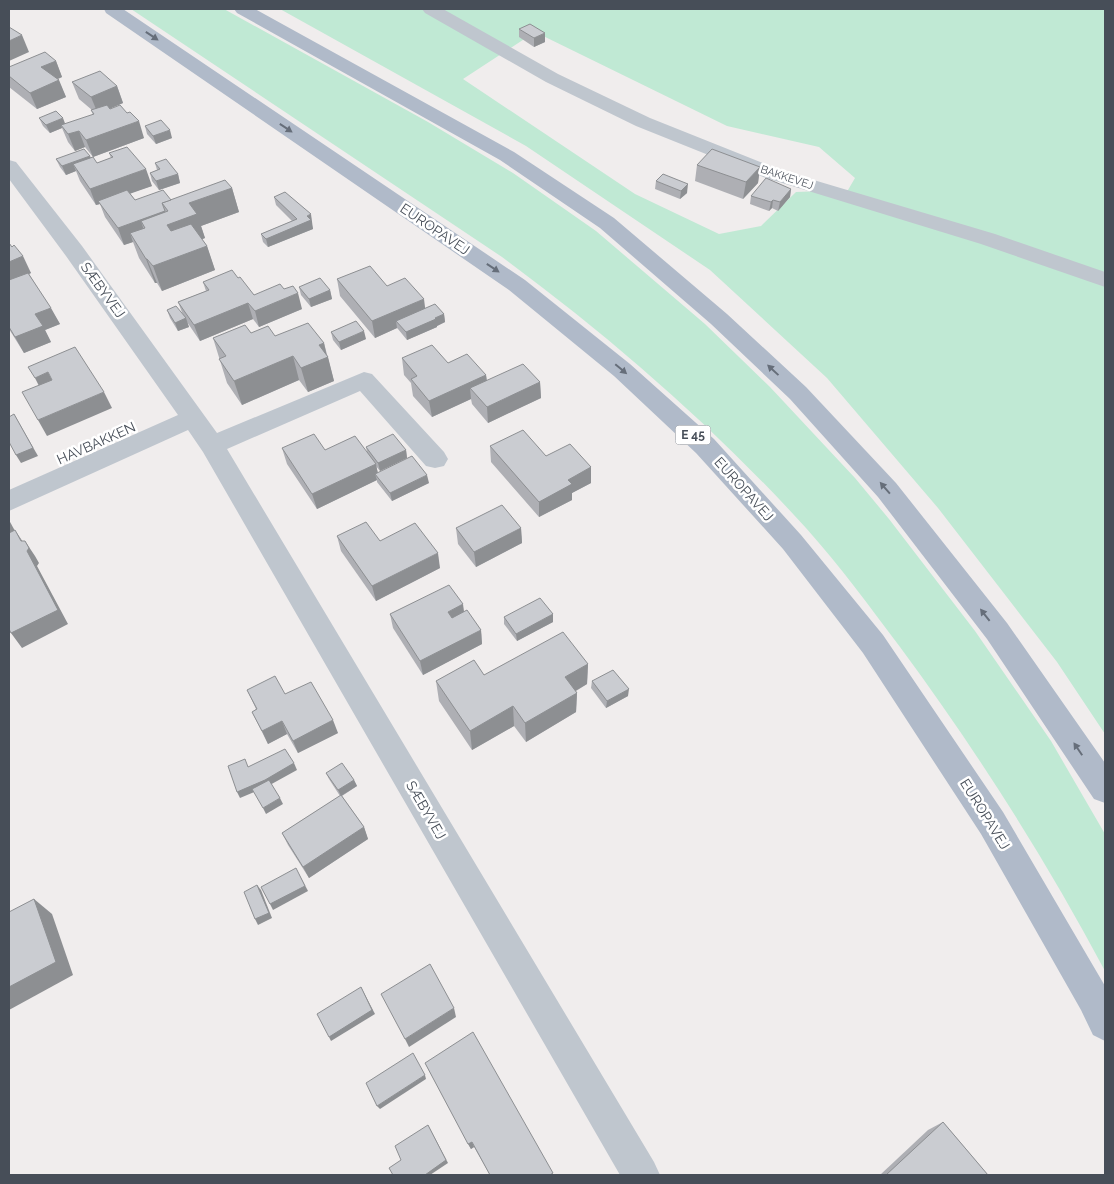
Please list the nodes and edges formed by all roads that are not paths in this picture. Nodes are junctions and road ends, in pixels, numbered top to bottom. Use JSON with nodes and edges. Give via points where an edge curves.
{"nodes":[{"id":1,"x":112,"y":9,"type":"edge"},
{"id":2,"x":243,"y":9,"type":"edge"},
{"id":3,"x":431,"y":9,"type":"edge"},
{"id":4,"x":9,"y":166,"type":"edge"},
{"id":5,"x":1105,"y":280,"type":"edge"},
{"id":6,"x":189,"y":411,"type":"junction"},
{"id":7,"x":212,"y":445,"type":"junction"},
{"id":8,"x":435,"y":459,"type":"dead end"},
{"id":9,"x":9,"y":481,"type":"edge"},
{"id":10,"x":9,"y":501,"type":"edge"},
{"id":11,"x":1105,"y":789,"type":"edge"},
{"id":12,"x":1105,"y":1023,"type":"edge"},
{"id":13,"x":641,"y":1175,"type":"edge"}],
"edges":[{"from":1,"to":12,"type":"main road","name":"EUROPAVEJ","number":"E 45","one_way":true,"via":[[517,284],[622,370],[705,446],[792,542],[873,644],[992,823]]},
{"from":11,"to":2,"type":"main road","one_way":true,"via":[[998,631],[887,490],[798,393],[719,319],[607,223],[507,156]]},
{"from":3,"to":5,"type":"street","name":"BAKKEVEJ","via":[[552,78],[643,122],[773,174],[988,239]]},
{"from":4,"to":6,"type":"street","name":"SÆBYVEJ"},
{"from":6,"to":7,"type":"street","name":"SÆBYVEJ"},
{"from":6,"to":9,"type":"street","name":"HAVBAKKEN"},
{"from":6,"to":10,"type":"street"},
{"from":7,"to":8,"type":"street","via":[[364,380]]},
{"from":7,"to":13,"type":"street","name":"SÆBYVEJ"}]}
